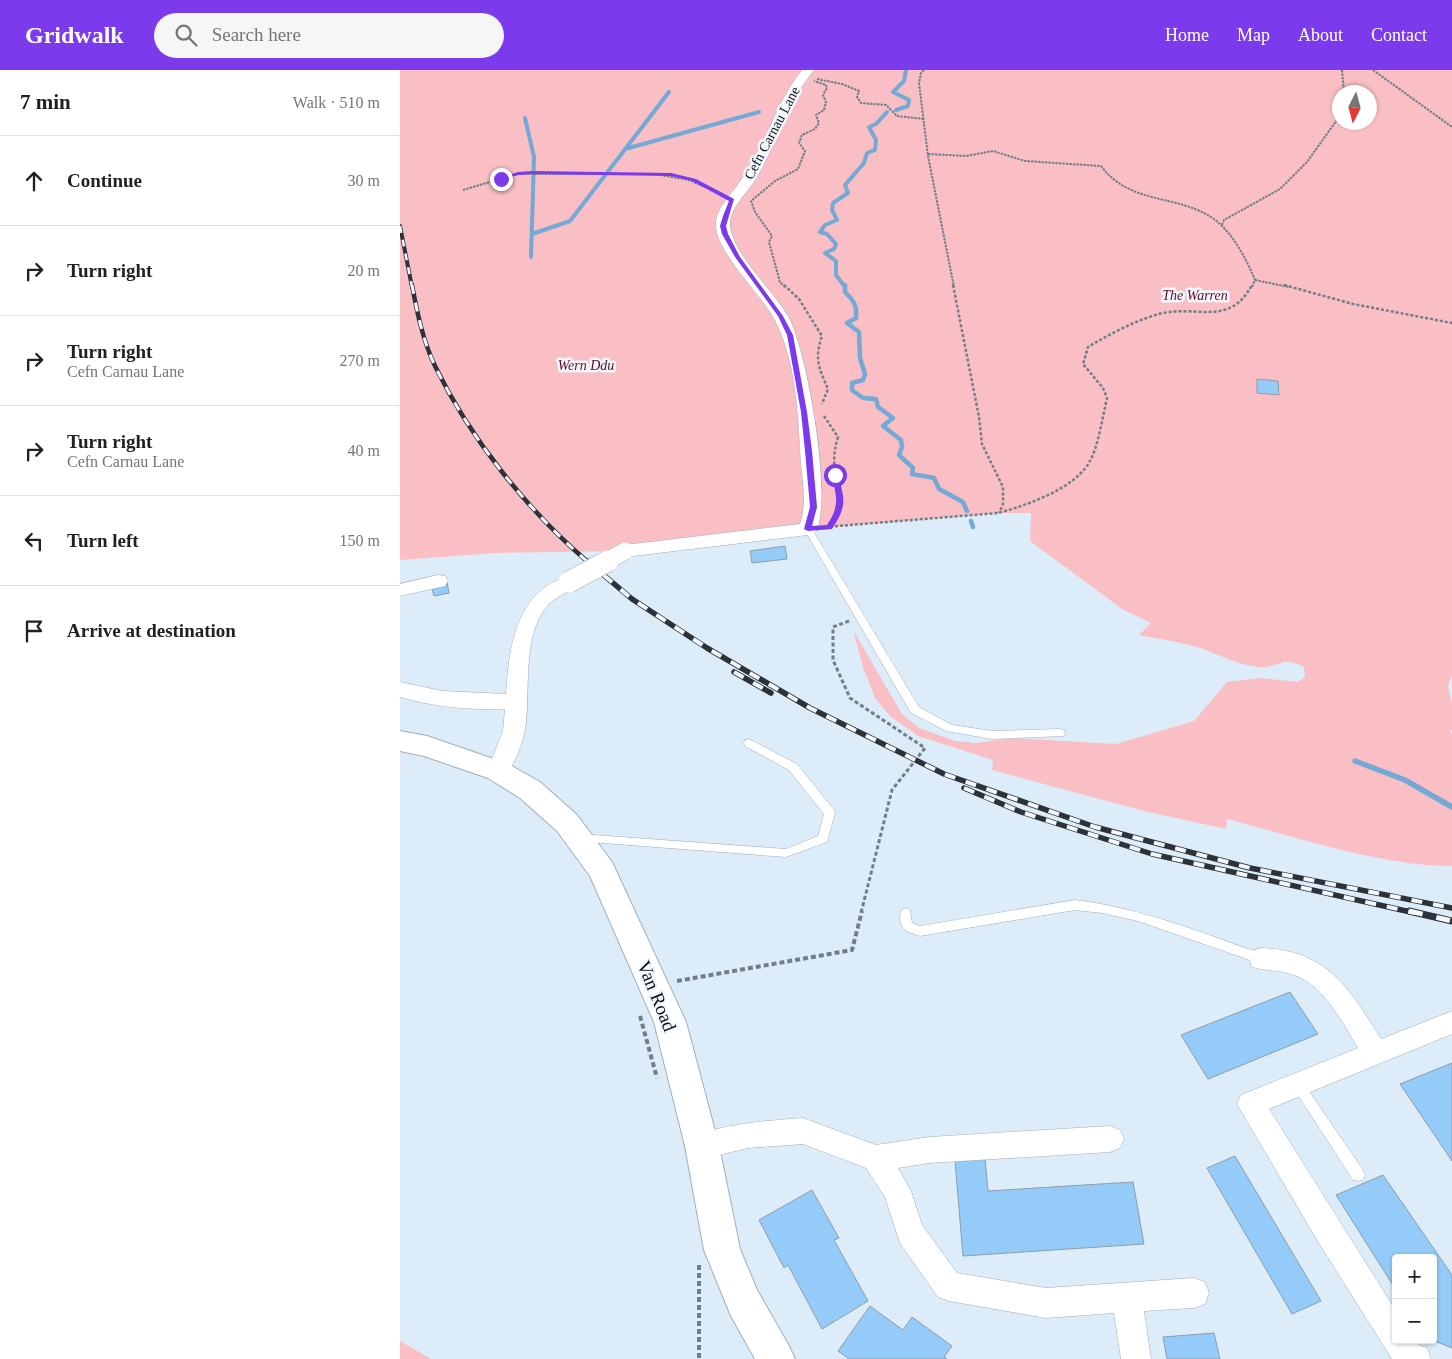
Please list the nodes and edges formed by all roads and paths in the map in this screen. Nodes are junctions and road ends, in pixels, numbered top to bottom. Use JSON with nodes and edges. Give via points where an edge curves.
{"nodes":[{"id":1,"x":924,"y":70,"type":"edge"},
{"id":2,"x":1342,"y":70,"type":"edge"},
{"id":3,"x":1373,"y":70,"type":"edge"},
{"id":4,"x":805,"y":75,"type":"edge"},
{"id":5,"x":1343,"y":85,"type":"edge"},
{"id":6,"x":924,"y":119,"type":"junction"},
{"id":7,"x":1452,"y":127,"type":"edge"},
{"id":8,"x":1332,"y":128,"type":"edge"},
{"id":9,"x":928,"y":154,"type":"junction"},
{"id":10,"x":463,"y":190,"type":"dead end"},
{"id":11,"x":732,"y":200,"type":"junction"},
{"id":12,"x":1222,"y":226,"type":"junction"},
{"id":13,"x":1255,"y":280,"type":"junction"},
{"id":14,"x":1452,"y":323,"type":"edge"},
{"id":15,"x":998,"y":513,"type":"junction"},
{"id":16,"x":830,"y":527,"type":"junction"},
{"id":17,"x":808,"y":529,"type":"junction"},
{"id":18,"x":438,"y":581,"type":"dead end"},
{"id":19,"x":400,"y":590,"type":"edge"},
{"id":20,"x":861,"y":616,"type":"junction"},
{"id":21,"x":400,"y":690,"type":"edge"},
{"id":22,"x":514,"y":701,"type":"junction"},
{"id":23,"x":1060,"y":733,"type":"dead end"},
{"id":24,"x":400,"y":741,"type":"edge"},
{"id":25,"x":749,"y":743,"type":"dead end"},
{"id":26,"x":498,"y":771,"type":"junction"},
{"id":27,"x":578,"y":837,"type":"junction"},
{"id":28,"x":906,"y":913,"type":"dead end"},
{"id":29,"x":1261,"y":959,"type":"joint"},
{"id":30,"x":646,"y":997,"type":"junction"},
{"id":31,"x":1452,"y":1022,"type":"edge"},
{"id":32,"x":1376,"y":1053,"type":"junction"},
{"id":33,"x":659,"y":1085,"type":"dead end"},
{"id":34,"x":1298,"y":1085,"type":"junction"},
{"id":35,"x":1110,"y":1140,"type":"dead end"},
{"id":36,"x":702,"y":1146,"type":"junction"},
{"id":37,"x":876,"y":1158,"type":"junction"},
{"id":38,"x":1358,"y":1175,"type":"dead end"},
{"id":39,"x":699,"y":1258,"type":"dead end"},
{"id":40,"x":1194,"y":1293,"type":"dead end"},
{"id":41,"x":1127,"y":1298,"type":"junction"},
{"id":42,"x":1392,"y":1333,"type":"edge"},
{"id":43,"x":1400,"y":1344,"type":"edge"},
{"id":44,"x":699,"y":1359,"type":"edge"},
{"id":45,"x":776,"y":1359,"type":"edge"},
{"id":46,"x":1136,"y":1359,"type":"edge"},
{"id":47,"x":1416,"y":1359,"type":"edge"}],
"edges":[{"from":1,"to":6,"type":"path","via":[[920,73],[919,83]]},
{"from":2,"to":5,"type":"path"},
{"from":3,"to":7,"type":"path"},
{"from":4,"to":6,"type":"path","via":[[851,87],[858,91],[861,103],[886,105],[897,116]]},
{"from":4,"to":11,"type":"street","name":"Cefn Carnau Lane","via":[[780,114],[747,182]]},
{"from":4,"to":16,"type":"path","via":[[827,88],[823,95],[826,102],[824,110],[816,116],[819,124],[802,135],[800,143],[805,151],[798,169],[775,181],[751,202],[753,212],[769,228],[772,236],[769,242],[780,282],[799,299],[822,336],[816,361],[828,389],[820,410],[838,437],[833,455],[841,499]]},
{"from":6,"to":9,"type":"path"},
{"from":8,"to":12,"type":"path","via":[[1307,162],[1280,189],[1224,220]]},
{"from":9,"to":12,"type":"path","via":[[966,156],[993,151],[1033,162],[1101,166],[1109,178],[1119,184],[1204,213]]},
{"from":9,"to":15,"type":"path","via":[[983,448],[1001,479],[1005,500]]},
{"from":10,"to":11,"type":"path","via":[[518,174],[655,174],[694,180]]},
{"from":11,"to":17,"type":"street","name":"Cefn Carnau Lane","via":[[725,216],[725,234],[790,335],[809,451],[813,507]]},
{"from":12,"to":13,"type":"path","via":[[1250,267]]},
{"from":13,"to":14,"type":"path","via":[[1353,304]]},
{"from":13,"to":15,"type":"path","via":[[1250,291],[1230,309],[1168,312],[1088,347],[1083,364],[1086,372],[1106,391],[1107,398],[1091,460],[1080,476],[1060,488],[1023,506]]},
{"from":15,"to":16,"type":"path"},
{"from":16,"to":17,"type":"path"},
{"from":17,"to":20,"type":"lane"},
{"from":17,"to":22,"type":"street","bridge":true,"via":[[625,551],[569,582],[540,601],[526,626]]},
{"from":18,"to":19,"type":"street"},
{"from":20,"to":23,"type":"lane","via":[[915,710],[950,728],[992,735]]},
{"from":20,"to":30,"type":"path","via":[[833,627],[833,660],[850,698],[925,748],[892,790],[852,950]]},
{"from":21,"to":22,"type":"street","via":[[473,702]]},
{"from":22,"to":26,"type":"street","via":[[514,731]]},
{"from":24,"to":26,"type":"street","name":"Van Road","via":[[426,746]]},
{"from":25,"to":27,"type":"lane","via":[[793,767],[830,813],[823,839],[786,853]]},
{"from":26,"to":27,"type":"street","name":"Van Road","via":[[530,790]]},
{"from":27,"to":30,"type":"street","name":"Van Road","via":[[602,870]]},
{"from":28,"to":29,"type":"lane","via":[[907,926],[920,931],[1075,905],[1102,908],[1138,916]]},
{"from":29,"to":32,"type":"street","via":[[1308,969],[1329,985]]},
{"from":30,"to":33,"type":"path"},
{"from":30,"to":36,"type":"street","name":"Van Road","via":[[670,1022]]},
{"from":31,"to":32,"type":"street"},
{"from":32,"to":34,"type":"street"},
{"from":34,"to":38,"type":"lane"},
{"from":34,"to":42,"type":"street","via":[[1251,1104]]},
{"from":35,"to":37,"type":"street","via":[[929,1150]]},
{"from":36,"to":37,"type":"street","via":[[748,1135],[803,1131]]},
{"from":36,"to":45,"type":"street","name":"Van Road","via":[[722,1250],[744,1303]]},
{"from":37,"to":41,"type":"street","via":[[898,1191],[910,1234],[949,1286],[1046,1303]]},
{"from":39,"to":44,"type":"path"},
{"from":40,"to":41,"type":"street"},
{"from":41,"to":46,"type":"street"},
{"from":43,"to":47,"type":"street","via":[[1409,1357]]}]}
